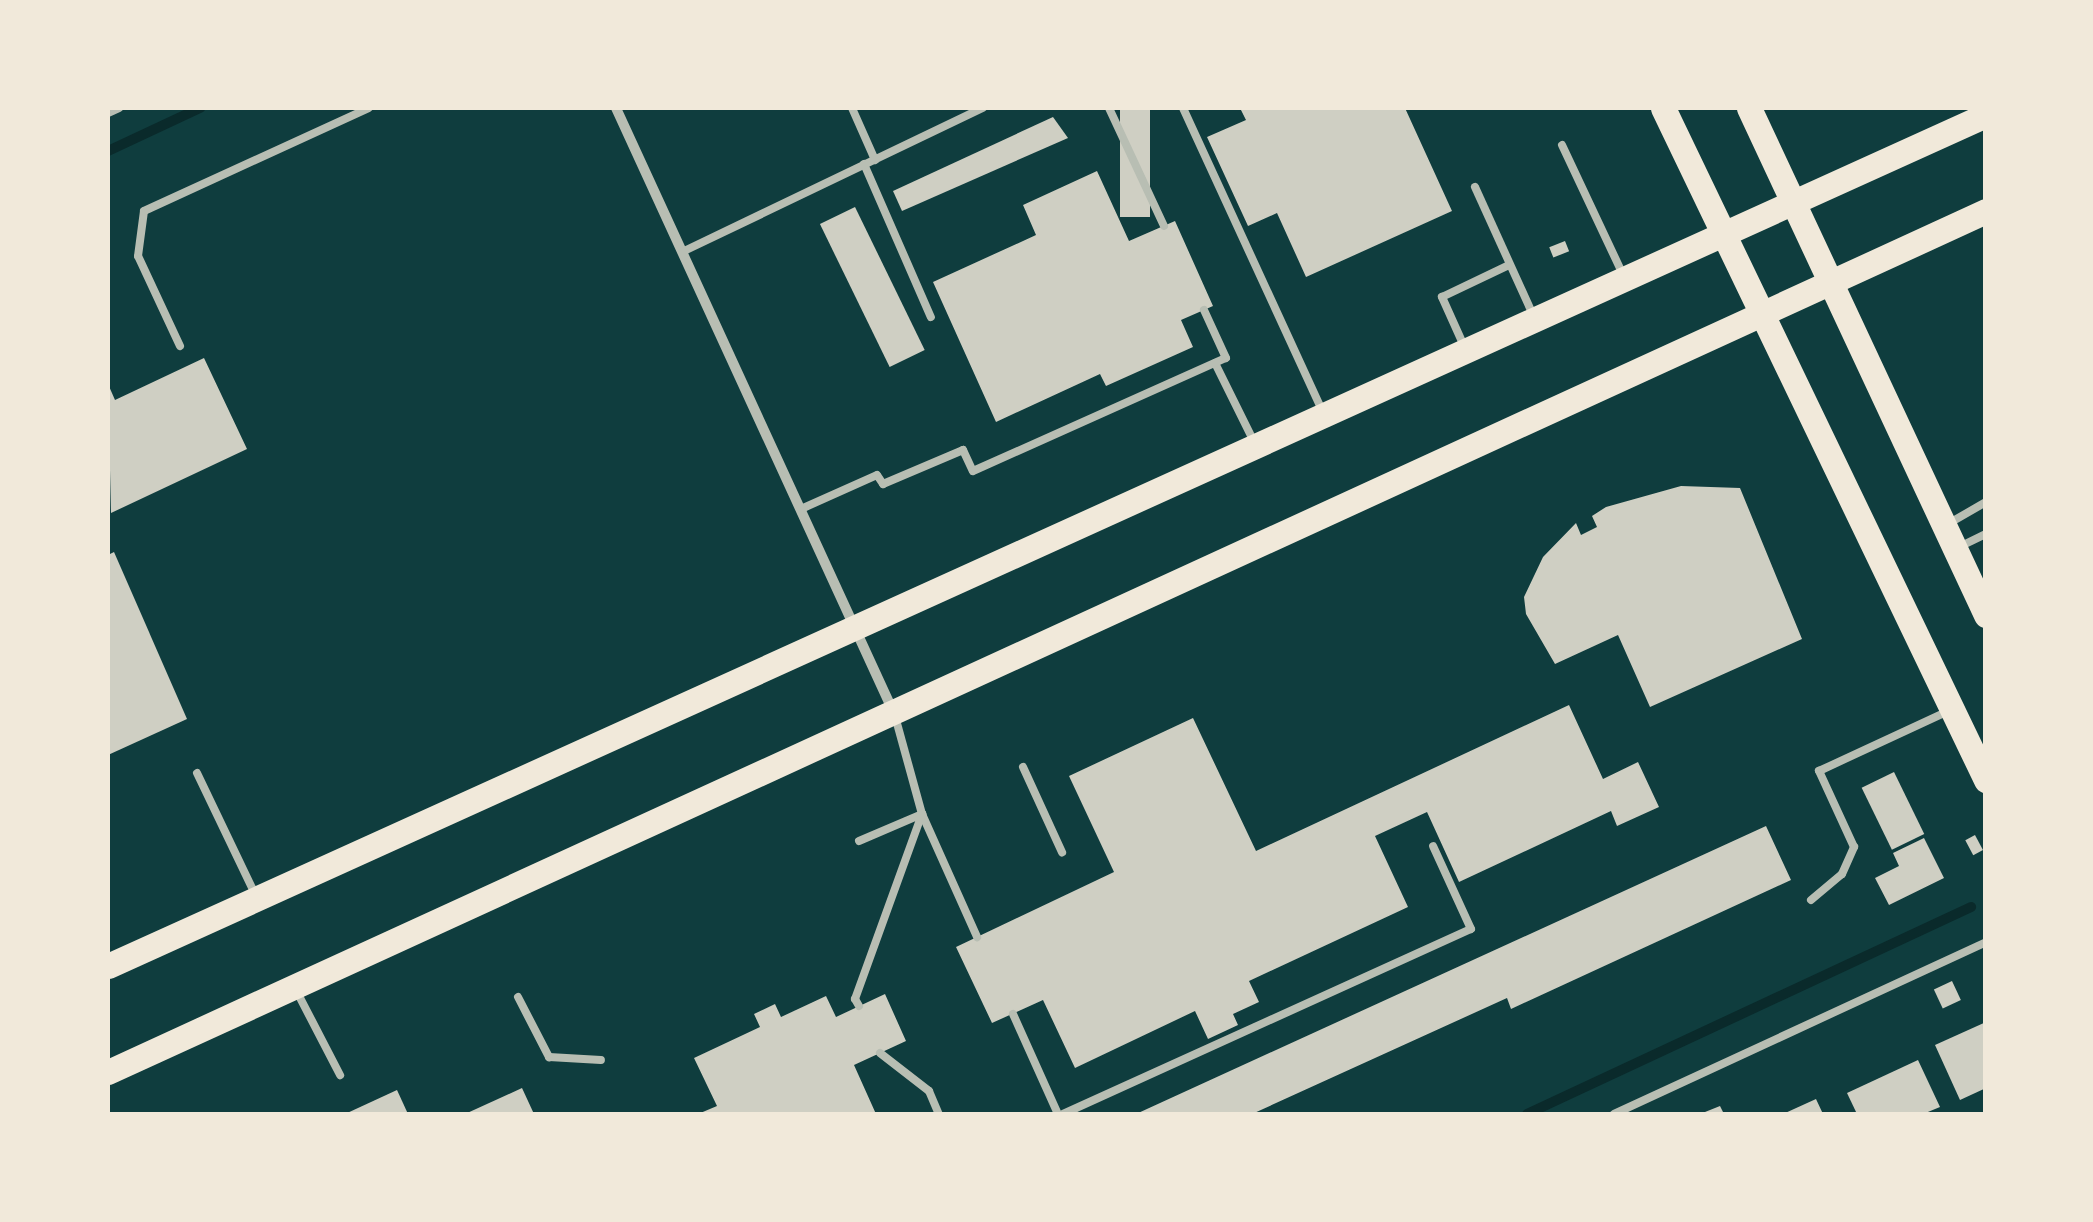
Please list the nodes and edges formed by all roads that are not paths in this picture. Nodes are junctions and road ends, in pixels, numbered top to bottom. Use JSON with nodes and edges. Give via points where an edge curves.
{"nodes":[{"id":1,"x":119,"y":108,"type":"edge"},
{"id":2,"x":369,"y":108,"type":"edge"},
{"id":3,"x":616,"y":108,"type":"edge"},
{"id":4,"x":852,"y":108,"type":"edge"},
{"id":5,"x":983,"y":108,"type":"edge"},
{"id":6,"x":1109,"y":108,"type":"edge"},
{"id":7,"x":1183,"y":108,"type":"edge"},
{"id":8,"x":1663,"y":108,"type":"edge"},
{"id":9,"x":1750,"y":108,"type":"edge"},
{"id":10,"x":108,"y":113,"type":"edge"},
{"id":11,"x":1986,"y":115,"type":"edge"},
{"id":12,"x":1562,"y":145,"type":"dead end"},
{"id":13,"x":874,"y":160,"type":"junction"},
{"id":14,"x":864,"y":164,"type":"junction"},
{"id":15,"x":1475,"y":187,"type":"dead end"},
{"id":16,"x":1793,"y":203,"type":"junction"},
{"id":17,"x":1986,"y":211,"type":"edge"},
{"id":18,"x":1164,"y":226,"type":"dead end"},
{"id":19,"x":1720,"y":236,"type":"junction"},
{"id":20,"x":682,"y":252,"type":"junction"},
{"id":21,"x":1510,"y":265,"type":"junction"},
{"id":22,"x":1626,"y":279,"type":"junction"},
{"id":23,"x":1830,"y":282,"type":"junction"},
{"id":24,"x":1204,"y":310,"type":"dead end"},
{"id":25,"x":1759,"y":314,"type":"junction"},
{"id":26,"x":930,"y":317,"type":"dead end"},
{"id":27,"x":1535,"y":319,"type":"junction"},
{"id":28,"x":180,"y":346,"type":"dead end"},
{"id":29,"x":1466,"y":350,"type":"junction"},
{"id":30,"x":1215,"y":363,"type":"junction"},
{"id":31,"x":1324,"y":414,"type":"junction"},
{"id":32,"x":1256,"y":445,"type":"junction"},
{"id":33,"x":1986,"y":502,"type":"edge"},
{"id":34,"x":801,"y":509,"type":"junction"},
{"id":35,"x":1986,"y":534,"type":"edge"},
{"id":36,"x":1950,"y":537,"type":"junction"},
{"id":37,"x":1986,"y":615,"type":"edge"},
{"id":38,"x":854,"y":626,"type":"junction"},
{"id":39,"x":1952,"y":710,"type":"junction"},
{"id":40,"x":894,"y":711,"type":"junction"},
{"id":41,"x":1023,"y":767,"type":"dead end"},
{"id":42,"x":197,"y":773,"type":"dead end"},
{"id":43,"x":1986,"y":780,"type":"edge"},
{"id":44,"x":922,"y":814,"type":"junction"},
{"id":45,"x":858,"y":841,"type":"dead end"},
{"id":46,"x":1432,"y":846,"type":"dead end"},
{"id":47,"x":1062,"y":852,"type":"dead end"},
{"id":48,"x":257,"y":898,"type":"junction"},
{"id":49,"x":1811,"y":900,"type":"dead end"},
{"id":50,"x":977,"y":937,"type":"dead end"},
{"id":51,"x":1986,"y":942,"type":"edge"},
{"id":52,"x":108,"y":966,"type":"edge"},
{"id":53,"x":294,"y":986,"type":"junction"},
{"id":54,"x":518,"y":996,"type":"dead end"},
{"id":55,"x":859,"y":1006,"type":"dead end"},
{"id":56,"x":1013,"y":1014,"type":"dead end"},
{"id":57,"x":880,"y":1053,"type":"dead end"},
{"id":58,"x":601,"y":1060,"type":"dead end"},
{"id":59,"x":108,"y":1072,"type":"edge"},
{"id":60,"x":340,"y":1075,"type":"dead end"},
{"id":61,"x":940,"y":1114,"type":"edge"},
{"id":62,"x":1061,"y":1114,"type":"edge"},
{"id":63,"x":1614,"y":1114,"type":"edge"}],
"edges":[{"from":1,"to":10,"type":"lane"},
{"from":2,"to":28,"type":"lane","via":[[144,210],[138,256]]},
{"from":3,"to":20,"type":"street"},
{"from":4,"to":13,"type":"lane"},
{"from":5,"to":13,"type":"lane"},
{"from":6,"to":18,"type":"lane"},
{"from":7,"to":31,"type":"lane"},
{"from":8,"to":19,"type":"main road"},
{"from":9,"to":16,"type":"main road"},
{"from":11,"to":16,"type":"main road"},
{"from":12,"to":22,"type":"lane"},
{"from":13,"to":14,"type":"lane"},
{"from":14,"to":20,"type":"lane"},
{"from":14,"to":26,"type":"lane"},
{"from":15,"to":21,"type":"lane"},
{"from":16,"to":19,"type":"main road"},
{"from":16,"to":23,"type":"main road"},
{"from":17,"to":23,"type":"main road"},
{"from":19,"to":22,"type":"main road"},
{"from":19,"to":25,"type":"main road"},
{"from":20,"to":34,"type":"street"},
{"from":21,"to":27,"type":"lane"},
{"from":21,"to":29,"type":"lane","via":[[1442,297]]},
{"from":22,"to":27,"type":"main road"},
{"from":23,"to":25,"type":"main road"},
{"from":23,"to":36,"type":"main road"},
{"from":24,"to":30,"type":"lane","via":[[1226,358]]},
{"from":25,"to":39,"type":"main road"},
{"from":25,"to":40,"type":"main road"},
{"from":27,"to":29,"type":"main road"},
{"from":29,"to":31,"type":"main road"},
{"from":30,"to":32,"type":"lane"},
{"from":30,"to":34,"type":"lane","via":[[973,471],[964,450],[883,484],[877,475]]},
{"from":31,"to":32,"type":"main road"},
{"from":32,"to":38,"type":"main road"},
{"from":33,"to":36,"type":"lane"},
{"from":34,"to":38,"type":"street"},
{"from":35,"to":36,"type":"lane"},
{"from":36,"to":37,"type":"main road"},
{"from":38,"to":40,"type":"street"},
{"from":38,"to":48,"type":"main road"},
{"from":39,"to":43,"type":"main road"},
{"from":39,"to":49,"type":"lane","via":[[1819,771],[1854,847],[1842,874]]},
{"from":40,"to":44,"type":"lane"},
{"from":40,"to":53,"type":"main road"},
{"from":41,"to":47,"type":"lane"},
{"from":42,"to":48,"type":"lane"},
{"from":44,"to":45,"type":"lane"},
{"from":44,"to":50,"type":"lane"},
{"from":44,"to":55,"type":"lane","via":[[855,999]]},
{"from":46,"to":62,"type":"lane","via":[[1471,929]]},
{"from":48,"to":52,"type":"main road"},
{"from":51,"to":63,"type":"lane"},
{"from":53,"to":59,"type":"main road"},
{"from":53,"to":60,"type":"lane"},
{"from":54,"to":58,"type":"lane","via":[[549,1057]]},
{"from":56,"to":62,"type":"lane"},
{"from":57,"to":61,"type":"lane","via":[[929,1091]]}]}
